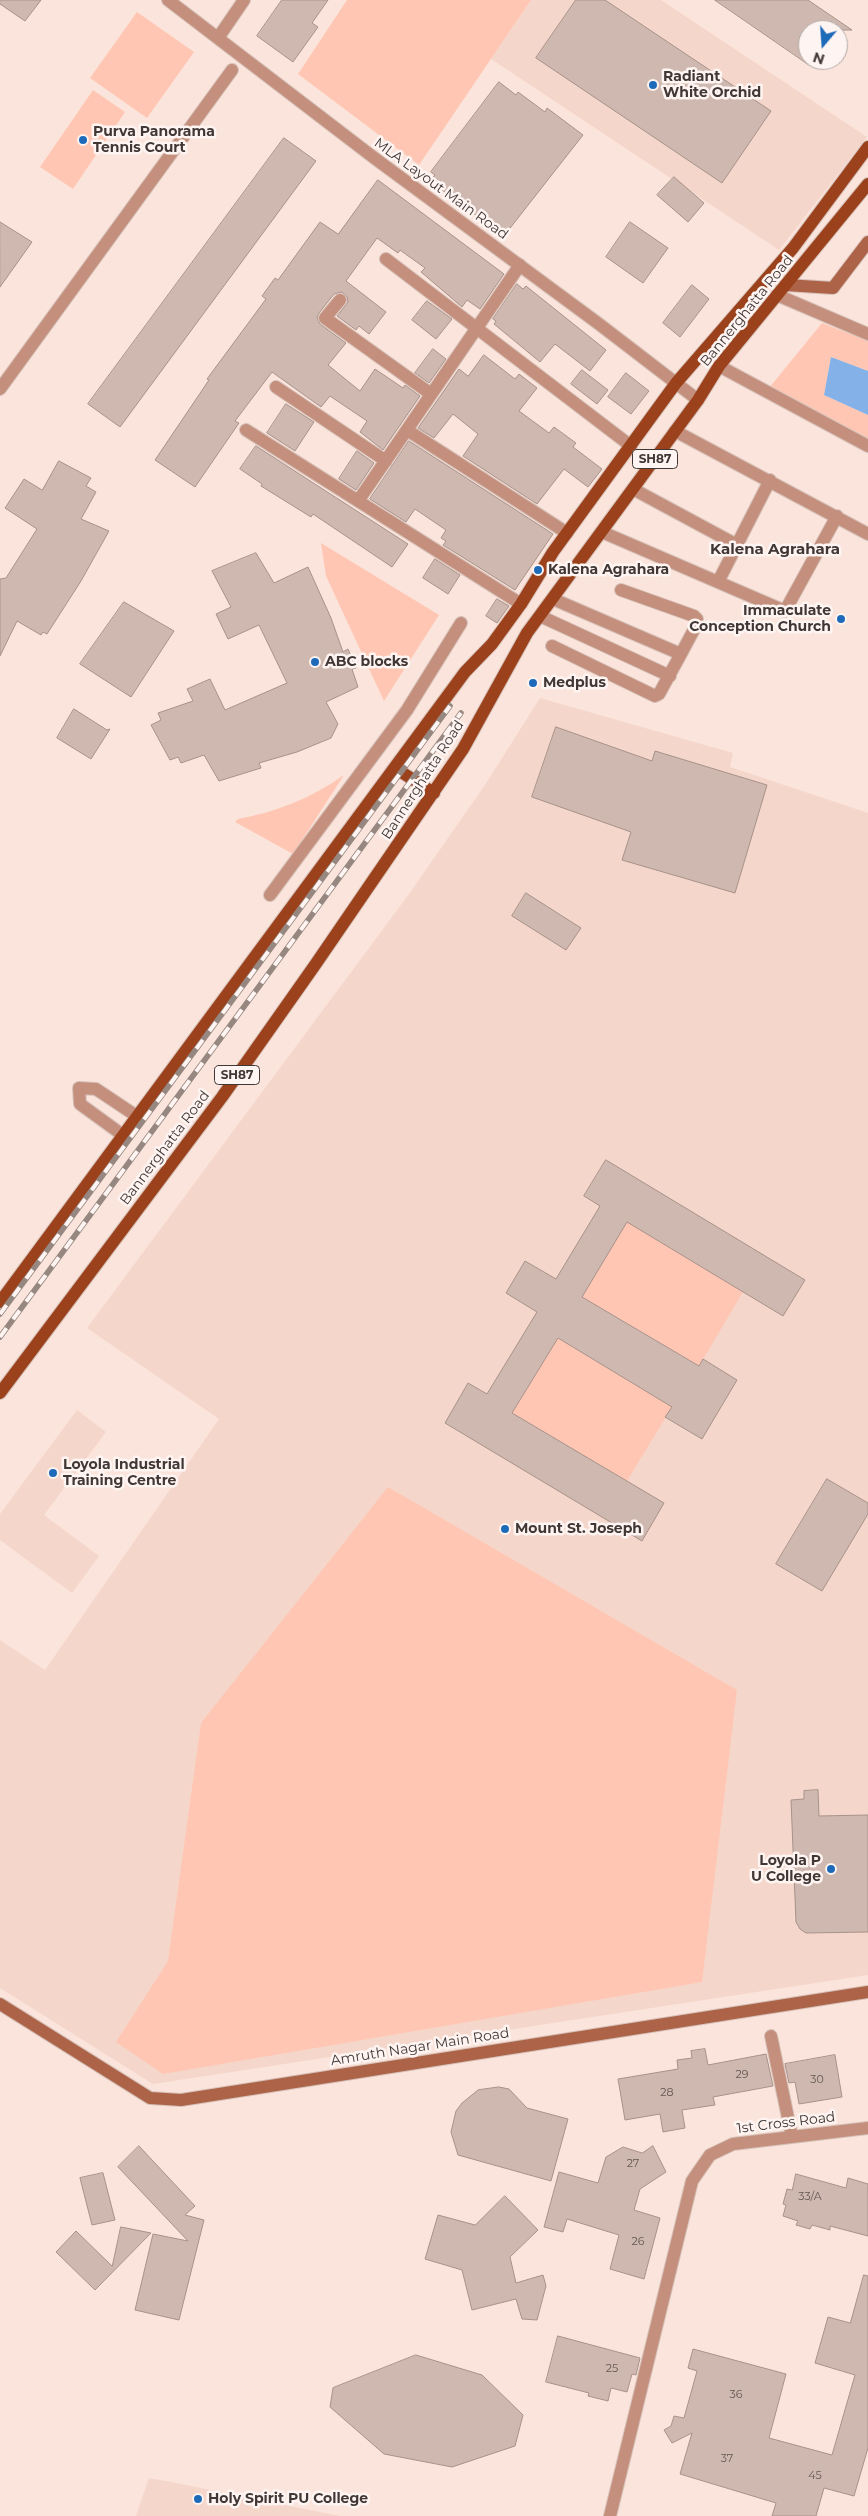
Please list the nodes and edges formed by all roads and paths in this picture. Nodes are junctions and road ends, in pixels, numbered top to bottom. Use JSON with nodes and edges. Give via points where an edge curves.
{"nodes":[{"id":1,"x":168,"y":0,"type":"edge"},
{"id":2,"x":244,"y":0,"type":"edge"},
{"id":3,"x":218,"y":38,"type":"junction"},
{"id":4,"x":232,"y":70,"type":"dead end"},
{"id":5,"x":868,"y":147,"type":"edge"},
{"id":6,"x":868,"y":184,"type":"edge"},
{"id":7,"x":868,"y":242,"type":"edge"},
{"id":8,"x":386,"y":260,"type":"dead end"},
{"id":9,"x":520,"y":265,"type":"junction"},
{"id":10,"x":786,"y":285,"type":"junction"},
{"id":11,"x":777,"y":295,"type":"junction"},
{"id":12,"x":340,"y":300,"type":"dead end"},
{"id":13,"x":475,"y":328,"type":"junction"},
{"id":14,"x":868,"y":334,"type":"edge"},
{"id":15,"x":719,"y":366,"type":"junction"},
{"id":16,"x":676,"y":383,"type":"junction"},
{"id":17,"x":276,"y":387,"type":"dead end"},
{"id":18,"x":0,"y":389,"type":"edge"},
{"id":19,"x":431,"y":394,"type":"junction"},
{"id":20,"x":698,"y":400,"type":"junction"},
{"id":21,"x":246,"y":430,"type":"dead end"},
{"id":22,"x":407,"y":430,"type":"junction"},
{"id":23,"x":675,"y":431,"type":"junction"},
{"id":24,"x":630,"y":446,"type":"junction"},
{"id":25,"x":868,"y":446,"type":"edge"},
{"id":26,"x":386,"y":461,"type":"junction"},
{"id":27,"x":770,"y":480,"type":"junction"},
{"id":28,"x":633,"y":489,"type":"junction"},
{"id":29,"x":358,"y":502,"type":"junction"},
{"id":30,"x":837,"y":516,"type":"junction"},
{"id":31,"x":602,"y":532,"type":"junction"},
{"id":32,"x":567,"y":533,"type":"junction"},
{"id":33,"x":868,"y":534,"type":"edge"},
{"id":34,"x":737,"y":545,"type":"junction"},
{"id":35,"x":718,"y":582,"type":"junction"},
{"id":36,"x":621,"y":590,"type":"dead end"},
{"id":37,"x":553,"y":599,"type":"junction"},
{"id":38,"x":521,"y":604,"type":"junction"},
{"id":39,"x":540,"y":616,"type":"junction"},
{"id":40,"x":461,"y":623,"type":"dead end"},
{"id":41,"x":552,"y":646,"type":"dead end"},
{"id":42,"x":682,"y":652,"type":"junction"},
{"id":43,"x":670,"y":676,"type":"junction"},
{"id":44,"x":395,"y":768,"type":"junction"},
{"id":45,"x":434,"y":793,"type":"junction"},
{"id":46,"x":270,"y":895,"type":"dead end"},
{"id":47,"x":138,"y":1117,"type":"junction"},
{"id":48,"x":124,"y":1136,"type":"junction"},
{"id":49,"x":0,"y":1302,"type":"edge"},
{"id":50,"x":0,"y":1393,"type":"edge"},
{"id":51,"x":868,"y":1992,"type":"edge"},
{"id":52,"x":0,"y":2004,"type":"edge"},
{"id":53,"x":771,"y":2036,"type":"dead end"},
{"id":54,"x":868,"y":2128,"type":"edge"},
{"id":55,"x":792,"y":2137,"type":"junction"},
{"id":56,"x":610,"y":2516,"type":"edge"}],
"edges":[{"from":1,"to":3,"type":"street","name":"MLA Layout Main Road"},
{"from":2,"to":3,"type":"street"},
{"from":3,"to":9,"type":"street","name":"MLA Layout Main Road","via":[[380,163]]},
{"from":4,"to":18,"type":"street"},
{"from":5,"to":16,"type":"main road","name":"Bannerghatta Road","via":[[793,248]]},
{"from":6,"to":10,"type":"main road","name":"Bannerghatta Road","number":"SH87"},
{"from":7,"to":10,"type":"main road","via":[[833,288]]},
{"from":8,"to":13,"type":"street"},
{"from":9,"to":13,"type":"street"},
{"from":9,"to":16,"type":"street","name":"MLA Layout Main Road"},
{"from":10,"to":11,"type":"main road","name":"Bannerghatta Road","number":"SH87"},
{"from":11,"to":14,"type":"street"},
{"from":11,"to":15,"type":"main road","name":"Bannerghatta Road","number":"SH87"},
{"from":12,"to":19,"type":"street","via":[[325,318]]},
{"from":13,"to":19,"type":"street"},
{"from":13,"to":24,"type":"street"},
{"from":15,"to":20,"type":"main road","name":"Bannerghatta Road","number":"SH87"},
{"from":15,"to":25,"type":"street"},
{"from":16,"to":20,"type":"street","name":"MLA Layout Main Road"},
{"from":16,"to":24,"type":"main road","name":"Bannerghatta Road"},
{"from":17,"to":26,"type":"street"},
{"from":19,"to":22,"type":"street"},
{"from":20,"to":23,"type":"main road","name":"Bannerghatta Road","number":"SH87"},
{"from":21,"to":29,"type":"street"},
{"from":22,"to":26,"type":"street"},
{"from":22,"to":32,"type":"street"},
{"from":23,"to":27,"type":"street"},
{"from":23,"to":28,"type":"main road","name":"Bannerghatta Road","number":"SH87"},
{"from":24,"to":32,"type":"main road","name":"Bannerghatta Road"},
{"from":26,"to":29,"type":"street"},
{"from":27,"to":30,"type":"street"},
{"from":27,"to":34,"type":"street"},
{"from":28,"to":31,"type":"main road","name":"Bannerghatta Road","number":"SH87"},
{"from":28,"to":34,"type":"street"},
{"from":29,"to":38,"type":"street"},
{"from":30,"to":33,"type":"street"},
{"from":30,"to":35,"type":"street","via":[[785,610]]},
{"from":31,"to":35,"type":"street"},
{"from":31,"to":37,"type":"main road","name":"Bannerghatta Road","number":"SH87"},
{"from":32,"to":38,"type":"main road","name":"Bannerghatta Road"},
{"from":34,"to":35,"type":"street"},
{"from":36,"to":42,"type":"street","via":[[697,619]]},
{"from":37,"to":39,"type":"main road","name":"Bannerghatta Road","number":"SH87"},
{"from":37,"to":42,"type":"street"},
{"from":38,"to":44,"type":"main road","name":"Bannerghatta Road"},
{"from":39,"to":43,"type":"street"},
{"from":39,"to":45,"type":"main road","name":"Bannerghatta Road","number":"SH87"},
{"from":40,"to":46,"type":"street","via":[[408,710]]},
{"from":41,"to":43,"type":"street","via":[[650,695],[659,694]]},
{"from":42,"to":43,"type":"street"},
{"from":44,"to":45,"type":"main road"},
{"from":44,"to":47,"type":"main road","name":"Bannerghatta Road"},
{"from":45,"to":50,"type":"main road","name":"Bannerghatta Road","number":"SH87","via":[[222,1097]]},
{"from":47,"to":48,"type":"main road","name":"Bannerghatta Road"},
{"from":47,"to":48,"type":"street","via":[[96,1089],[79,1088],[80,1104]]},
{"from":48,"to":49,"type":"main road","name":"Bannerghatta Road"},
{"from":51,"to":52,"type":"main road","name":"Amruth Nagar Main Road","via":[[181,2100],[150,2098]]},
{"from":53,"to":55,"type":"street"},
{"from":54,"to":55,"type":"street","name":"1st Cross Road"},
{"from":55,"to":56,"type":"street","name":"1st Cross Road","via":[[733,2144],[710,2155],[692,2181]]}]}
